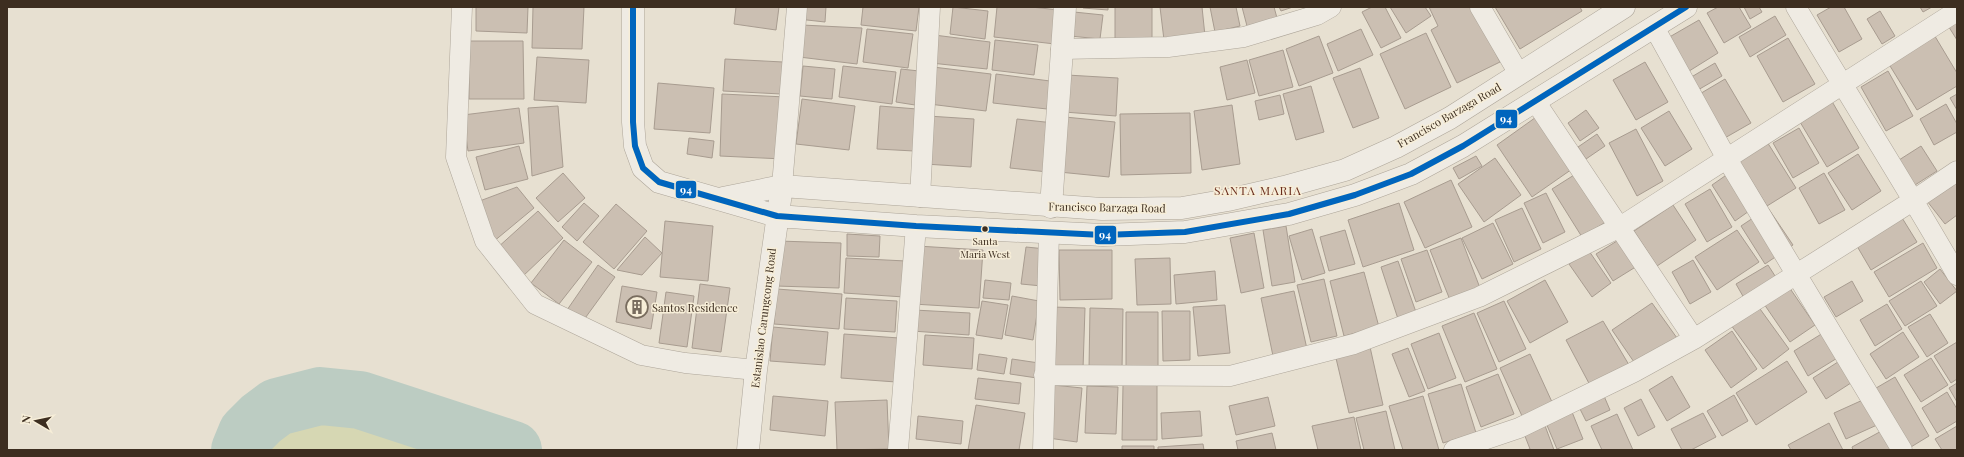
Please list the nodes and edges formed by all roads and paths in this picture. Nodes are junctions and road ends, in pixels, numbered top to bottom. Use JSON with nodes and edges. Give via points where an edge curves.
{"nodes":[{"id":1,"x":462,"y":7,"type":"edge"},
{"id":2,"x":633,"y":7,"type":"edge"},
{"id":3,"x":797,"y":7,"type":"edge"},
{"id":4,"x":930,"y":7,"type":"edge"},
{"id":5,"x":1064,"y":7,"type":"edge"},
{"id":6,"x":1331,"y":7,"type":"edge"},
{"id":7,"x":1480,"y":7,"type":"edge"},
{"id":8,"x":1624,"y":7,"type":"edge"},
{"id":9,"x":1686,"y":7,"type":"edge"},
{"id":10,"x":1796,"y":7,"type":"edge"},
{"id":11,"x":1957,"y":11,"type":"edge"},
{"id":12,"x":1654,"y":27,"type":"junction"},
{"id":13,"x":1061,"y":49,"type":"junction"},
{"id":14,"x":1519,"y":74,"type":"junction"},
{"id":15,"x":1842,"y":85,"type":"junction"},
{"id":16,"x":1535,"y":101,"type":"junction"},
{"id":17,"x":1727,"y":158,"type":"junction"},
{"id":18,"x":1957,"y":171,"type":"edge"},
{"id":19,"x":782,"y":186,"type":"junction"},
{"id":20,"x":920,"y":197,"type":"junction"},
{"id":21,"x":720,"y":199,"type":"junction"},
{"id":22,"x":1914,"y":200,"type":"junction"},
{"id":23,"x":1051,"y":207,"type":"junction"},
{"id":24,"x":777,"y":216,"type":"junction"},
{"id":25,"x":916,"y":226,"type":"junction"},
{"id":26,"x":1620,"y":227,"type":"junction"},
{"id":27,"x":1049,"y":233,"type":"junction"},
{"id":28,"x":1796,"y":274,"type":"junction"},
{"id":29,"x":1957,"y":275,"type":"edge"},
{"id":30,"x":1694,"y":339,"type":"junction"},
{"id":31,"x":756,"y":370,"type":"junction"},
{"id":32,"x":1044,"y":375,"type":"junction"},
{"id":33,"x":748,"y":450,"type":"edge"},
{"id":34,"x":898,"y":450,"type":"edge"},
{"id":35,"x":1043,"y":450,"type":"edge"},
{"id":36,"x":1454,"y":450,"type":"edge"},
{"id":37,"x":1902,"y":450,"type":"edge"}],
"edges":[{"from":1,"to":31,"type":"street","via":[[456,157],[485,241],[531,299],[536,304],[641,356],[685,364]]},
{"from":2,"to":21,"type":"street","via":[[633,122],[635,146],[643,168],[659,182]]},
{"from":3,"to":19,"type":"street"},
{"from":4,"to":20,"type":"street"},
{"from":5,"to":13,"type":"street"},
{"from":6,"to":13,"type":"street","via":[[1317,15],[1244,37],[1168,47]]},
{"from":7,"to":14,"type":"street"},
{"from":8,"to":14,"type":"street","name":"Francisco Barzaga Road"},
{"from":9,"to":12,"type":"street"},
{"from":10,"to":15,"type":"street"},
{"from":11,"to":15,"type":"street"},
{"from":12,"to":16,"type":"street"},
{"from":12,"to":17,"type":"street"},
{"from":13,"to":23,"type":"street"},
{"from":14,"to":23,"type":"street","name":"Francisco Barzaga Road","via":[[1450,118],[1396,147],[1345,170],[1284,187],[1182,208],[1126,210]]},
{"from":15,"to":17,"type":"street"},
{"from":15,"to":22,"type":"street"},
{"from":16,"to":26,"type":"street"},
{"from":16,"to":27,"type":"street","via":[[1463,146],[1411,174],[1355,195],[1289,214],[1185,232],[1110,235]]},
{"from":17,"to":26,"type":"street"},
{"from":17,"to":28,"type":"street"},
{"from":18,"to":22,"type":"street"},
{"from":19,"to":20,"type":"street","name":"Francisco Barzaga Road"},
{"from":19,"to":21,"type":"street","name":"Francisco Barzaga Road"},
{"from":19,"to":24,"type":"street","name":"Estanislao Carungcong Road"},
{"from":20,"to":23,"type":"street","name":"Francisco Barzaga Road"},
{"from":21,"to":24,"type":"street"},
{"from":22,"to":28,"type":"street"},
{"from":22,"to":29,"type":"street"},
{"from":24,"to":25,"type":"street"},
{"from":24,"to":31,"type":"street","name":"Estanislao Carungcong Road"},
{"from":25,"to":27,"type":"street"},
{"from":25,"to":34,"type":"street"},
{"from":26,"to":30,"type":"street"},
{"from":26,"to":32,"type":"street","via":[[1478,296],[1354,344],[1230,376]]},
{"from":27,"to":32,"type":"street"},
{"from":28,"to":30,"type":"street"},
{"from":28,"to":37,"type":"street"},
{"from":30,"to":36,"type":"street","via":[[1634,372],[1519,428]]},
{"from":31,"to":33,"type":"street","name":"Estanislao Carungcong Road"},
{"from":32,"to":35,"type":"street"}]}
